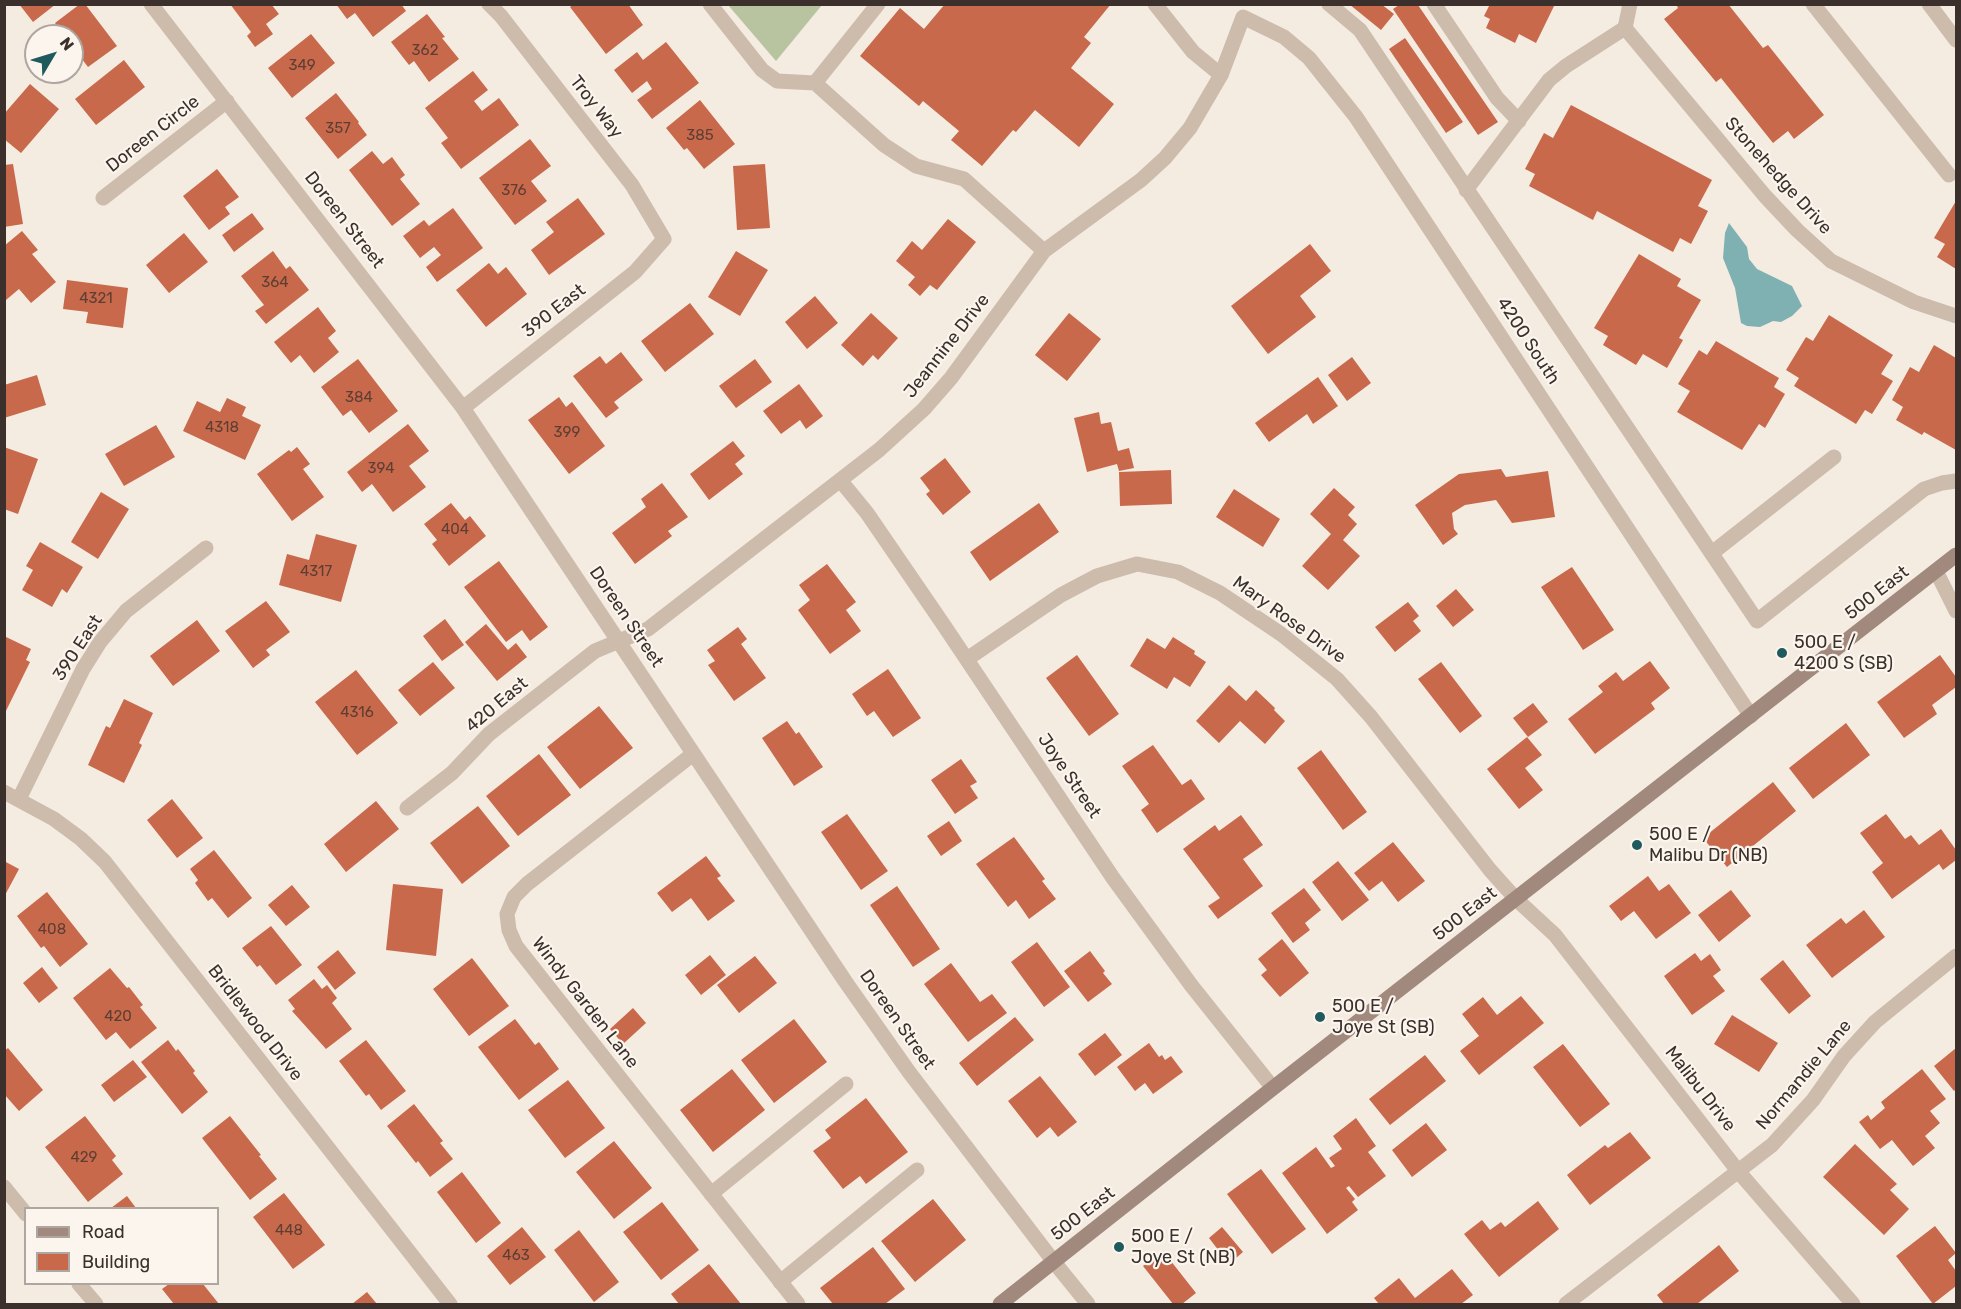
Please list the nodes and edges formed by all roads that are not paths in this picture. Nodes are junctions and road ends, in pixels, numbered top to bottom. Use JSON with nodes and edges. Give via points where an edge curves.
{"nodes":[{"id":1,"x":151,"y":4,"type":"edge"},
{"id":2,"x":489,"y":4,"type":"edge"},
{"id":3,"x":710,"y":4,"type":"edge"},
{"id":4,"x":878,"y":4,"type":"edge"},
{"id":5,"x":1155,"y":4,"type":"edge"},
{"id":6,"x":1329,"y":4,"type":"edge"},
{"id":7,"x":1434,"y":4,"type":"edge"},
{"id":8,"x":1630,"y":4,"type":"edge"},
{"id":9,"x":1813,"y":4,"type":"edge"},
{"id":10,"x":1929,"y":4,"type":"edge"},
{"id":11,"x":1243,"y":17,"type":"joint"},
{"id":12,"x":1625,"y":28,"type":"junction"},
{"id":13,"x":1956,"y":40,"type":"edge"},
{"id":14,"x":1221,"y":75,"type":"junction"},
{"id":15,"x":815,"y":83,"type":"junction"},
{"id":16,"x":227,"y":101,"type":"junction"},
{"id":17,"x":1519,"y":121,"type":"junction"},
{"id":18,"x":1949,"y":175,"type":"dead end"},
{"id":19,"x":1466,"y":190,"type":"junction"},
{"id":20,"x":103,"y":198,"type":"dead end"},
{"id":21,"x":664,"y":239,"type":"joint"},
{"id":22,"x":1044,"y":251,"type":"junction"},
{"id":23,"x":1956,"y":316,"type":"edge"},
{"id":24,"x":463,"y":408,"type":"junction"},
{"id":25,"x":1834,"y":458,"type":"dead end"},
{"id":26,"x":840,"y":480,"type":"junction"},
{"id":27,"x":1956,"y":481,"type":"edge"},
{"id":28,"x":206,"y":548,"type":"dead end"},
{"id":29,"x":1712,"y":553,"type":"junction"},
{"id":30,"x":1956,"y":555,"type":"edge"},
{"id":31,"x":1936,"y":571,"type":"junction"},
{"id":32,"x":1956,"y":611,"type":"edge"},
{"id":33,"x":619,"y":642,"type":"junction"},
{"id":34,"x":968,"y":659,"type":"junction"},
{"id":35,"x":1751,"y":716,"type":"junction"},
{"id":36,"x":693,"y":754,"type":"junction"},
{"id":37,"x":11,"y":796,"type":"edge"},
{"id":38,"x":407,"y":808,"type":"dead end"},
{"id":39,"x":1516,"y":899,"type":"junction"},
{"id":40,"x":1956,"y":956,"type":"edge"},
{"id":41,"x":846,"y":1084,"type":"dead end"},
{"id":42,"x":1273,"y":1088,"type":"junction"},
{"id":43,"x":917,"y":1170,"type":"dead end"},
{"id":44,"x":1738,"y":1171,"type":"junction"},
{"id":45,"x":4,"y":1187,"type":"edge"},
{"id":46,"x":711,"y":1194,"type":"junction"},
{"id":47,"x":24,"y":1212,"type":"edge"},
{"id":48,"x":1054,"y":1262,"type":"junction"},
{"id":49,"x":780,"y":1282,"type":"junction"},
{"id":50,"x":80,"y":1285,"type":"edge"},
{"id":51,"x":96,"y":1305,"type":"edge"},
{"id":52,"x":450,"y":1305,"type":"edge"},
{"id":53,"x":798,"y":1305,"type":"edge"},
{"id":54,"x":1000,"y":1305,"type":"edge"},
{"id":55,"x":1088,"y":1305,"type":"edge"},
{"id":56,"x":1566,"y":1305,"type":"edge"},
{"id":57,"x":1853,"y":1305,"type":"edge"}],
"edges":[{"from":1,"to":16,"type":"street","name":"Doreen Street"},
{"from":2,"to":21,"type":"street","name":"Troy Way","via":[[632,184]]},
{"from":3,"to":15,"type":"street","via":[[762,70],[777,81]]},
{"from":4,"to":15,"type":"street"},
{"from":5,"to":14,"type":"street","via":[[1193,52]]},
{"from":6,"to":19,"type":"street","via":[[1360,30]]},
{"from":7,"to":17,"type":"street","via":[[1497,98]]},
{"from":8,"to":12,"type":"street"},
{"from":9,"to":18,"type":"street"},
{"from":10,"to":13,"type":"street"},
{"from":11,"to":14,"type":"street","name":"Jeannine Drive"},
{"from":11,"to":35,"type":"street","name":"4200 South","via":[[1284,37],[1309,58],[1356,117]]},
{"from":12,"to":17,"type":"street","via":[[1549,80]]},
{"from":12,"to":23,"type":"street","name":"Stonehedge Drive","via":[[1765,196],[1831,261],[1914,302]]},
{"from":14,"to":22,"type":"street","name":"Jeannine Drive","via":[[1190,128],[1165,158]]},
{"from":15,"to":22,"type":"street","via":[[884,145],[916,166],[964,179]]},
{"from":16,"to":20,"type":"street","name":"Doreen Circle"},
{"from":16,"to":24,"type":"street","name":"Doreen Street"},
{"from":17,"to":19,"type":"street"},
{"from":19,"to":29,"type":"street"},
{"from":21,"to":24,"type":"street","name":"390 East","via":[[635,273]]},
{"from":22,"to":26,"type":"street","name":"Jeannine Drive","via":[[924,409]]},
{"from":24,"to":33,"type":"street","name":"Doreen Street"},
{"from":25,"to":29,"type":"street"},
{"from":26,"to":33,"type":"street","name":"Jeannine Drive","via":[[648,629]]},
{"from":26,"to":34,"type":"street","name":"Joye Street"},
{"from":27,"to":29,"type":"street","via":[[1924,489],[1757,621]]},
{"from":28,"to":37,"type":"street","name":"390 East","via":[[126,611],[100,642]]},
{"from":30,"to":31,"type":"street","name":"500 East"},
{"from":31,"to":32,"type":"street"},
{"from":31,"to":35,"type":"street","name":"500 East"},
{"from":33,"to":36,"type":"street","name":"Doreen Street"},
{"from":33,"to":38,"type":"street","name":"420 East","via":[[595,651],[498,727],[452,773]]},
{"from":34,"to":39,"type":"street","name":"Mary Rose Drive","via":[[1097,576],[1137,564],[1178,572],[1220,592],[1337,679]]},
{"from":34,"to":42,"type":"street","name":"Joye Street","via":[[1113,878]]},
{"from":35,"to":39,"type":"street","name":"500 East"},
{"from":36,"to":46,"type":"street","name":"Windy Garden Lane","via":[[527,884],[514,897],[507,914],[516,946]]},
{"from":36,"to":48,"type":"street","name":"Doreen Street","via":[[909,1072]]},
{"from":37,"to":52,"type":"street","name":"Bridlewood Drive","via":[[54,819],[105,862]]},
{"from":39,"to":42,"type":"street","name":"500 East"},
{"from":39,"to":44,"type":"street","name":"Malibu Drive","via":[[1556,935]]},
{"from":40,"to":44,"type":"street","name":"Normandie Lane","via":[[1875,1022],[1772,1145]]},
{"from":41,"to":46,"type":"street"},
{"from":42,"to":48,"type":"street","name":"500 East"},
{"from":43,"to":49,"type":"street"},
{"from":44,"to":56,"type":"street","name":"Normandie Lane"},
{"from":44,"to":57,"type":"street","name":"Malibu Drive"},
{"from":45,"to":47,"type":"street"},
{"from":46,"to":49,"type":"street","name":"Windy Garden Lane"},
{"from":48,"to":54,"type":"street","name":"500 East"},
{"from":48,"to":55,"type":"street","name":"Doreen Street"},
{"from":49,"to":53,"type":"street","name":"Windy Garden Lane"},
{"from":50,"to":51,"type":"street"}]}
